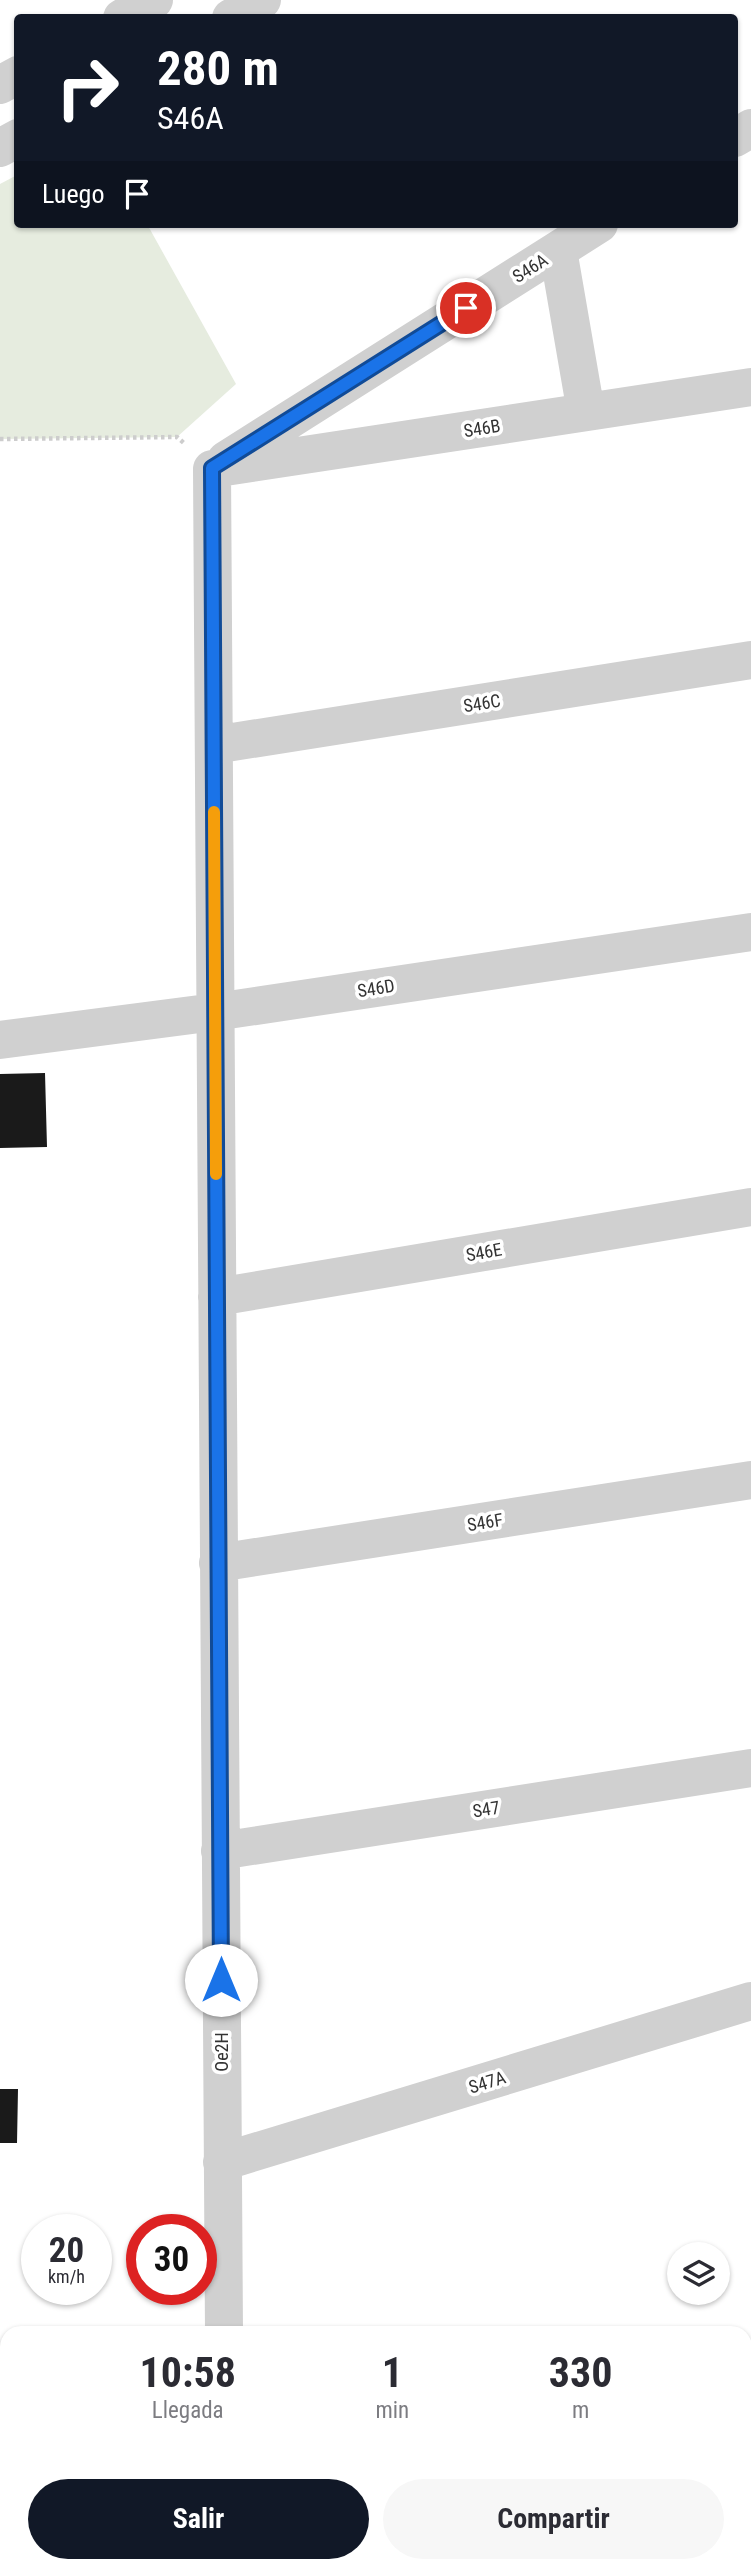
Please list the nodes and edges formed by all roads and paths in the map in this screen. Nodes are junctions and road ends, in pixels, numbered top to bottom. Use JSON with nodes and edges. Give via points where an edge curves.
{"nodes":[{"id":1,"x":153,"y":0,"type":"edge"},
{"id":2,"x":262,"y":0,"type":"edge"},
{"id":3,"x":129,"y":14,"type":"edge"},
{"id":4,"x":238,"y":14,"type":"edge"},
{"id":5,"x":593,"y":228,"type":"edge"},
{"id":6,"x":558,"y":250,"type":"junction"},
{"id":7,"x":751,"y":387,"type":"edge"},
{"id":8,"x":586,"y":412,"type":"junction"},
{"id":9,"x":0,"y":439,"type":"edge"},
{"id":10,"x":212,"y":468,"type":"junction"},
{"id":11,"x":751,"y":660,"type":"edge"},
{"id":12,"x":214,"y":746,"type":"junction"},
{"id":13,"x":751,"y":932,"type":"edge"},
{"id":14,"x":215,"y":1012,"type":"junction"},
{"id":15,"x":0,"y":1040,"type":"edge"},
{"id":16,"x":751,"y":1207,"type":"edge"},
{"id":17,"x":217,"y":1297,"type":"junction"},
{"id":18,"x":751,"y":1480,"type":"edge"},
{"id":19,"x":218,"y":1563,"type":"junction"},
{"id":20,"x":751,"y":1768,"type":"edge"},
{"id":21,"x":220,"y":1851,"type":"junction"},
{"id":22,"x":751,"y":2001,"type":"edge"},
{"id":23,"x":222,"y":2162,"type":"junction"},
{"id":24,"x":224,"y":2326,"type":"edge"}],
"edges":[{"from":1,"to":3,"type":"street"},
{"from":2,"to":4,"type":"street"},
{"from":5,"to":6,"type":"street","name":"S46A"},
{"from":6,"to":8,"type":"street"},
{"from":6,"to":10,"type":"street","name":"S46A"},
{"from":7,"to":8,"type":"street","name":"S46B"},
{"from":8,"to":10,"type":"street","name":"S46B"},
{"from":9,"to":10,"type":"path","via":[[177,437]]},
{"from":10,"to":12,"type":"street","name":"Oe2H"},
{"from":11,"to":12,"type":"street","name":"S46C"},
{"from":12,"to":14,"type":"street","name":"Oe2H"},
{"from":13,"to":14,"type":"street","name":"S46D"},
{"from":14,"to":15,"type":"street","name":"S46D"},
{"from":14,"to":17,"type":"street","name":"Oe2H"},
{"from":16,"to":17,"type":"street","name":"S46E"},
{"from":17,"to":19,"type":"street","name":"Oe2H"},
{"from":18,"to":19,"type":"street","name":"S46F"},
{"from":19,"to":21,"type":"street","name":"Oe2H"},
{"from":20,"to":21,"type":"street","name":"S47"},
{"from":21,"to":23,"type":"street","name":"Oe2H"},
{"from":22,"to":23,"type":"street","name":"S47A"},
{"from":23,"to":24,"type":"street","name":"Oe2H"}]}
